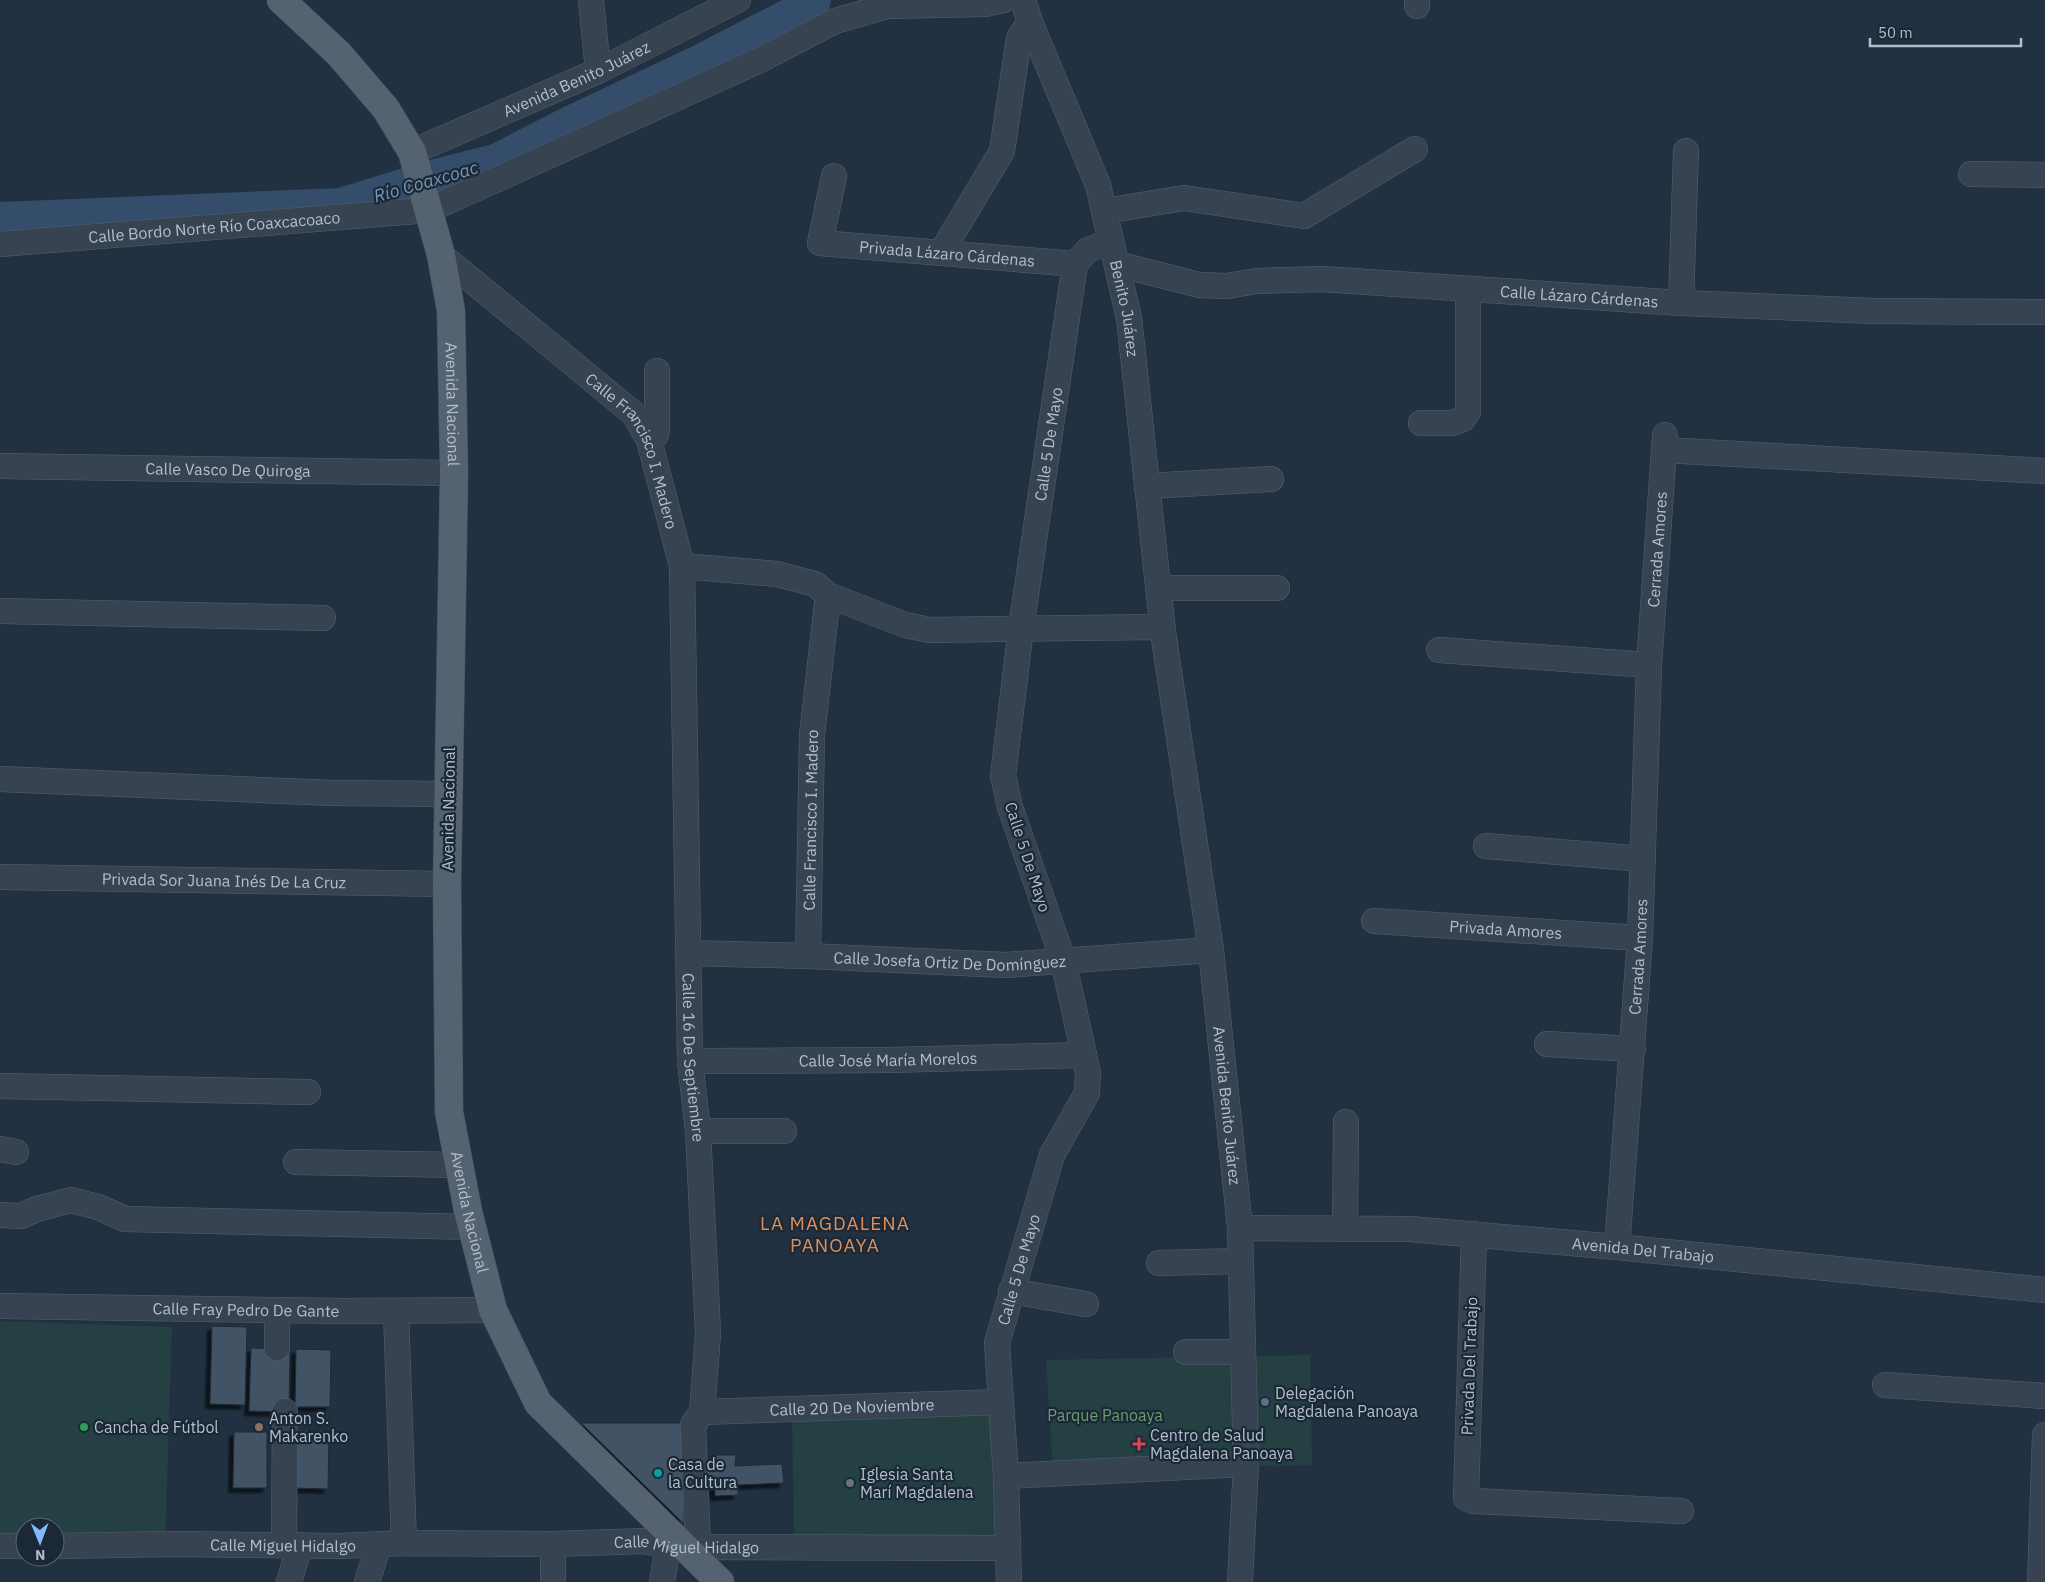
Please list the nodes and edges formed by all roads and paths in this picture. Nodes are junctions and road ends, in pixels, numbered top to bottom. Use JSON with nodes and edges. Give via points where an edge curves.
{"nodes":[{"id":1,"x":591,"y":0,"type":"edge"},
{"id":2,"x":738,"y":0,"type":"edge"},
{"id":3,"x":1003,"y":0,"type":"edge"},
{"id":4,"x":288,"y":3,"type":"edge"},
{"id":5,"x":1027,"y":11,"type":"edge"},
{"id":6,"x":598,"y":71,"type":"junction"},
{"id":7,"x":1415,"y":149,"type":"dead end"},
{"id":8,"x":1686,"y":151,"type":"dead end"},
{"id":9,"x":414,"y":158,"type":"junction"},
{"id":10,"x":1971,"y":174,"type":"dead end"},
{"id":11,"x":834,"y":176,"type":"dead end"},
{"id":12,"x":2045,"y":176,"type":"edge"},
{"id":13,"x":427,"y":203,"type":"junction"},
{"id":14,"x":1104,"y":211,"type":"junction"},
{"id":15,"x":0,"y":244,"type":"edge"},
{"id":16,"x":1114,"y":252,"type":"junction"},
{"id":17,"x":941,"y":253,"type":"junction"},
{"id":18,"x":441,"y":255,"type":"junction"},
{"id":19,"x":1075,"y":264,"type":"junction"},
{"id":20,"x":1468,"y":289,"type":"junction"},
{"id":21,"x":1681,"y":303,"type":"junction"},
{"id":22,"x":2045,"y":312,"type":"edge"},
{"id":23,"x":657,"y":371,"type":"dead end"},
{"id":24,"x":1421,"y":423,"type":"dead end"},
{"id":25,"x":649,"y":440,"type":"junction"},
{"id":26,"x":0,"y":466,"type":"edge"},
{"id":27,"x":2045,"y":472,"type":"edge"},
{"id":28,"x":454,"y":473,"type":"junction"},
{"id":29,"x":1270,"y":479,"type":"dead end"},
{"id":30,"x":1147,"y":486,"type":"junction"},
{"id":31,"x":682,"y":566,"type":"junction"},
{"id":32,"x":1158,"y":588,"type":"junction"},
{"id":33,"x":1277,"y":588,"type":"dead end"},
{"id":34,"x":828,"y":595,"type":"junction"},
{"id":35,"x":0,"y":612,"type":"edge"},
{"id":36,"x":323,"y":618,"type":"dead end"},
{"id":37,"x":1021,"y":628,"type":"junction"},
{"id":38,"x":1162,"y":632,"type":"junction"},
{"id":39,"x":1439,"y":650,"type":"dead end"},
{"id":40,"x":1649,"y":665,"type":"junction"},
{"id":41,"x":0,"y":779,"type":"edge"},
{"id":42,"x":449,"y":794,"type":"junction"},
{"id":43,"x":1486,"y":846,"type":"dead end"},
{"id":44,"x":1643,"y":858,"type":"junction"},
{"id":45,"x":0,"y":877,"type":"edge"},
{"id":46,"x":447,"y":884,"type":"junction"},
{"id":47,"x":1374,"y":921,"type":"dead end"},
{"id":48,"x":1640,"y":938,"type":"junction"},
{"id":49,"x":1211,"y":950,"type":"junction"},
{"id":50,"x":689,"y":953,"type":"junction"},
{"id":51,"x":808,"y":956,"type":"junction"},
{"id":52,"x":1063,"y":960,"type":"junction"},
{"id":53,"x":1547,"y":1044,"type":"dead end"},
{"id":54,"x":1633,"y":1048,"type":"junction"},
{"id":55,"x":1084,"y":1055,"type":"junction"},
{"id":56,"x":690,"y":1061,"type":"junction"},
{"id":57,"x":0,"y":1086,"type":"edge"},
{"id":58,"x":308,"y":1092,"type":"dead end"},
{"id":59,"x":1346,"y":1122,"type":"dead end"},
{"id":60,"x":698,"y":1131,"type":"junction"},
{"id":61,"x":784,"y":1131,"type":"dead end"},
{"id":62,"x":296,"y":1162,"type":"dead end"},
{"id":63,"x":460,"y":1165,"type":"junction"},
{"id":64,"x":0,"y":1216,"type":"edge"},
{"id":65,"x":473,"y":1227,"type":"junction"},
{"id":66,"x":1240,"y":1228,"type":"junction"},
{"id":67,"x":1345,"y":1229,"type":"junction"},
{"id":68,"x":1474,"y":1234,"type":"junction"},
{"id":69,"x":1617,"y":1247,"type":"junction"},
{"id":70,"x":1240,"y":1261,"type":"junction"},
{"id":71,"x":1159,"y":1263,"type":"dead end"},
{"id":72,"x":2045,"y":1290,"type":"edge"},
{"id":73,"x":1011,"y":1291,"type":"junction"},
{"id":74,"x":1086,"y":1304,"type":"dead end"},
{"id":75,"x":0,"y":1306,"type":"edge"},
{"id":76,"x":277,"y":1310,"type":"junction"},
{"id":77,"x":493,"y":1310,"type":"junction"},
{"id":78,"x":396,"y":1311,"type":"junction"},
{"id":79,"x":277,"y":1348,"type":"dead end"},
{"id":80,"x":1186,"y":1352,"type":"dead end"},
{"id":81,"x":1243,"y":1352,"type":"junction"},
{"id":82,"x":1885,"y":1386,"type":"dead end"},
{"id":83,"x":2045,"y":1396,"type":"edge"},
{"id":84,"x":1000,"y":1402,"type":"junction"},
{"id":85,"x":285,"y":1411,"type":"dead end"},
{"id":86,"x":702,"y":1412,"type":"junction"},
{"id":87,"x":2045,"y":1436,"type":"edge"},
{"id":88,"x":1246,"y":1464,"type":"junction"},
{"id":89,"x":1006,"y":1476,"type":"junction"},
{"id":90,"x":2044,"y":1483,"type":"edge"},
{"id":91,"x":1681,"y":1512,"type":"dead end"},
{"id":92,"x":2044,"y":1535,"type":"edge"},
{"id":93,"x":404,"y":1543,"type":"junction"},
{"id":94,"x":379,"y":1544,"type":"junction"},
{"id":95,"x":553,"y":1544,"type":"junction"},
{"id":96,"x":292,"y":1545,"type":"junction"},
{"id":97,"x":0,"y":1546,"type":"edge"},
{"id":98,"x":15,"y":1546,"type":"edge"},
{"id":99,"x":65,"y":1546,"type":"edge"},
{"id":100,"x":683,"y":1547,"type":"junction"},
{"id":101,"x":1008,"y":1548,"type":"junction"},
{"id":102,"x":289,"y":1582,"type":"edge"},
{"id":103,"x":367,"y":1582,"type":"edge"},
{"id":104,"x":553,"y":1582,"type":"edge"},
{"id":105,"x":662,"y":1582,"type":"edge"},
{"id":106,"x":720,"y":1582,"type":"edge"},
{"id":107,"x":1009,"y":1582,"type":"edge"},
{"id":108,"x":1240,"y":1582,"type":"edge"},
{"id":109,"x":2040,"y":1582,"type":"edge"}],
"edges":[{"from":1,"to":6,"type":"street"},
{"from":2,"to":6,"type":"street","name":"Avenida Benito Juárez"},
{"from":3,"to":13,"type":"street","name":"Calle Bordo Norte Río Coaxcacoaco","via":[[984,4],[887,6],[835,21],[760,60]]},
{"from":4,"to":9,"type":"main road","name":"Avenida Nacional","via":[[340,54],[386,109]]},
{"from":5,"to":14,"type":"street","name":"Benito Juárez","via":[[1098,185]]},
{"from":5,"to":17,"type":"street","via":[[1019,38],[1002,151]]},
{"from":6,"to":9,"type":"street","name":"Avenida Benito Juárez"},
{"from":7,"to":14,"type":"street","via":[[1304,216],[1184,198]]},
{"from":8,"to":21,"type":"street"},
{"from":9,"to":13,"type":"main road","name":"Avenida Nacional"},
{"from":10,"to":12,"type":"street"},
{"from":11,"to":17,"type":"street","name":"Privada Lázaro Cárdenas","via":[[820,243]]},
{"from":13,"to":15,"type":"street","name":"Calle Bordo Norte Río Coaxcacoaco"},
{"from":13,"to":18,"type":"main road","name":"Avenida Nacional"},
{"from":14,"to":16,"type":"street","name":"Benito Juárez"},
{"from":16,"to":19,"type":"street","via":[[1088,250]]},
{"from":16,"to":20,"type":"street","name":"Calle Lázaro Cárdenas","via":[[1198,285],[1322,279]]},
{"from":16,"to":30,"type":"street","name":"Benito Juárez","via":[[1129,318]]},
{"from":17,"to":19,"type":"street","name":"Privada Lázaro Cárdenas"},
{"from":18,"to":25,"type":"street","name":"Calle Francisco I. Madero","via":[[634,414]]},
{"from":18,"to":28,"type":"main road","name":"Avenida Nacional","via":[[451,312]]},
{"from":19,"to":37,"type":"street","name":"Calle 5 De Mayo"},
{"from":20,"to":21,"type":"street","name":"Calle Lázaro Cárdenas"},
{"from":20,"to":24,"type":"street","via":[[1468,412],[1463,419],[1453,423]]},
{"from":21,"to":22,"type":"street","name":"Calle Lázaro Cárdenas","via":[[1875,311]]},
{"from":23,"to":25,"type":"street","via":[[657,430]]},
{"from":25,"to":31,"type":"street","name":"Calle Francisco I. Madero"},
{"from":26,"to":28,"type":"street","name":"Calle Vasco De Quiroga"},
{"from":27,"to":40,"type":"street","name":"Cerrada Amores","via":[[1664,443]]},
{"from":28,"to":42,"type":"main road","name":"Avenida Nacional"},
{"from":29,"to":30,"type":"street"},
{"from":30,"to":32,"type":"street","name":"Benito Juárez"},
{"from":31,"to":34,"type":"street","via":[[777,574],[815,584]]},
{"from":31,"to":50,"type":"street","name":"Calle 16 De Septiembre"},
{"from":32,"to":33,"type":"street"},
{"from":32,"to":38,"type":"street","name":"Benito Juárez"},
{"from":34,"to":37,"type":"street","via":[[905,625],[930,630]]},
{"from":34,"to":51,"type":"street","name":"Calle Francisco I. Madero","via":[[812,735]]},
{"from":35,"to":36,"type":"street"},
{"from":37,"to":38,"type":"street","via":[[1155,627]]},
{"from":37,"to":52,"type":"street","name":"Calle 5 De Mayo","via":[[1003,776],[1010,806]]},
{"from":38,"to":49,"type":"street","name":"Avenida Benito Juárez"},
{"from":39,"to":40,"type":"street"},
{"from":40,"to":44,"type":"street","name":"Cerrada Amores"},
{"from":41,"to":42,"type":"street","via":[[333,793]]},
{"from":42,"to":46,"type":"main road","name":"Avenida Nacional"},
{"from":43,"to":44,"type":"street"},
{"from":44,"to":48,"type":"street","name":"Cerrada Amores"},
{"from":45,"to":46,"type":"street","name":"Privada Sor Juana Inés De La Cruz"},
{"from":46,"to":63,"type":"main road","name":"Avenida Nacional","via":[[449,1112]]},
{"from":47,"to":48,"type":"street","name":"Privada Amores"},
{"from":48,"to":54,"type":"street","name":"Cerrada Amores"},
{"from":49,"to":52,"type":"street","name":"Calle Josefa Ortiz De Domínguez"},
{"from":49,"to":66,"type":"street","name":"Avenida Benito Juárez"},
{"from":50,"to":51,"type":"street","name":"Calle Josefa Ortiz De Domínguez"},
{"from":50,"to":56,"type":"street","name":"Calle 16 De Septiembre"},
{"from":51,"to":52,"type":"street","name":"Calle Josefa Ortiz De Domínguez","via":[[1006,965]]},
{"from":52,"to":55,"type":"street","name":"Calle 5 De Mayo"},
{"from":53,"to":54,"type":"street"},
{"from":54,"to":69,"type":"street","name":"Cerrada Amores"},
{"from":55,"to":56,"type":"street","name":"Calle José María Morelos"},
{"from":55,"to":73,"type":"street","name":"Calle 5 De Mayo","via":[[1088,1073],[1087,1093],[1052,1155]]},
{"from":56,"to":60,"type":"street","name":"Calle 16 De Septiembre"},
{"from":57,"to":58,"type":"street"},
{"from":59,"to":67,"type":"street"},
{"from":60,"to":61,"type":"street"},
{"from":60,"to":86,"type":"street","name":"Calle 16 De Septiembre","via":[[708,1333]]},
{"from":62,"to":63,"type":"street"},
{"from":63,"to":65,"type":"main road","name":"Avenida Nacional"},
{"from":64,"to":65,"type":"street","via":[[21,1216],[37,1208],[71,1200],[125,1219]]},
{"from":65,"to":77,"type":"main road","name":"Avenida Nacional"},
{"from":66,"to":67,"type":"street","name":"Avenida Del Trabajo"},
{"from":66,"to":70,"type":"street","name":"Avenida Benito Juárez"},
{"from":67,"to":68,"type":"street","name":"Avenida Del Trabajo","via":[[1410,1229]]},
{"from":68,"to":69,"type":"street","name":"Avenida Del Trabajo"},
{"from":68,"to":91,"type":"street","name":"Privada Del Trabajo","via":[[1466,1498]]},
{"from":69,"to":72,"type":"street","name":"Avenida Del Trabajo"},
{"from":70,"to":71,"type":"street"},
{"from":70,"to":81,"type":"street","name":"Avenida Benito Juárez"},
{"from":73,"to":74,"type":"street"},
{"from":73,"to":84,"type":"street","name":"Calle 5 De Mayo","via":[[996,1343]]},
{"from":75,"to":76,"type":"street","name":"Calle Fray Pedro De Gante"},
{"from":76,"to":78,"type":"street","name":"Calle Fray Pedro De Gante"},
{"from":76,"to":79,"type":"street"},
{"from":77,"to":78,"type":"street","name":"Calle Fray Pedro De Gante"},
{"from":77,"to":100,"type":"main road","name":"Avenida Nacional","via":[[538,1403]]},
{"from":78,"to":93,"type":"street"},
{"from":80,"to":81,"type":"street"},
{"from":81,"to":88,"type":"street","name":"Avenida Benito Juárez"},
{"from":82,"to":83,"type":"street"},
{"from":84,"to":86,"type":"street","name":"Calle 20 De Noviembre"},
{"from":84,"to":89,"type":"street","name":"Calle 5 De Mayo"},
{"from":85,"to":96,"type":"street"},
{"from":86,"to":100,"type":"street","name":"Calle 16 De Septiembre","via":[[693,1425]]},
{"from":87,"to":90,"type":"street"},
{"from":88,"to":89,"type":"street"},
{"from":88,"to":108,"type":"street","name":"Avenida Benito Juárez"},
{"from":89,"to":101,"type":"street"},
{"from":90,"to":92,"type":"street"},
{"from":92,"to":109,"type":"street"},
{"from":93,"to":94,"type":"street","name":"Calle Miguel Hidalgo"},
{"from":93,"to":95,"type":"street","name":"Calle Miguel Hidalgo"},
{"from":94,"to":96,"type":"street","name":"Calle Miguel Hidalgo"},
{"from":94,"to":103,"type":"street"},
{"from":95,"to":100,"type":"street","name":"Calle Miguel Hidalgo","via":[[645,1541]]},
{"from":95,"to":104,"type":"street"},
{"from":96,"to":99,"type":"street","name":"Calle Miguel Hidalgo"},
{"from":96,"to":102,"type":"street"},
{"from":97,"to":98,"type":"street"},
{"from":100,"to":101,"type":"street","name":"Calle Miguel Hidalgo"},
{"from":100,"to":105,"type":"street","name":"Calle 16 De Septiembre"},
{"from":100,"to":106,"type":"main road","name":"Avenida Nacional"},
{"from":101,"to":107,"type":"street"}]}
